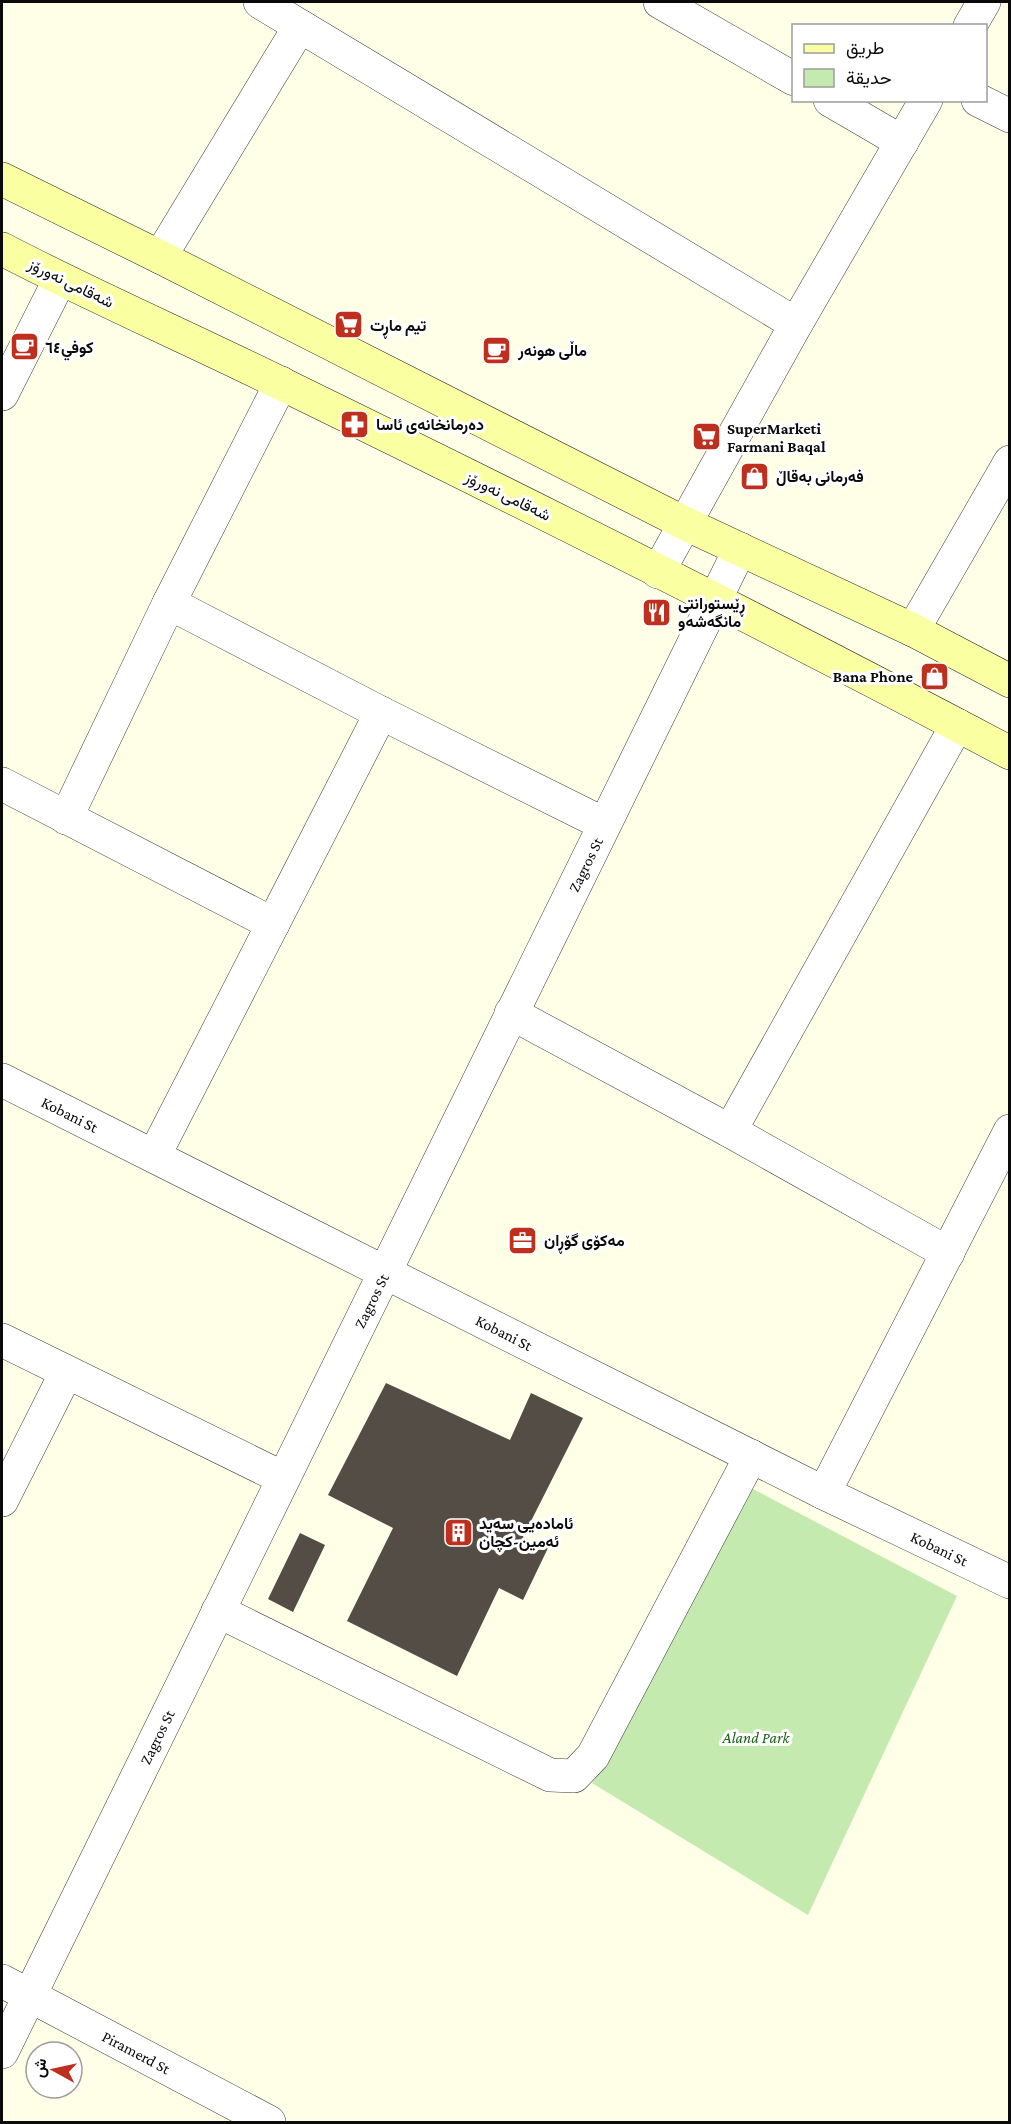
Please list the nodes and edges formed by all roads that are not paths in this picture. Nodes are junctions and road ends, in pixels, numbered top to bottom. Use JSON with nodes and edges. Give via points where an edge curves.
{"nodes":[{"id":1,"x":260,"y":2,"type":"edge"},
{"id":2,"x":660,"y":2,"type":"edge"},
{"id":3,"x":984,"y":2,"type":"edge"},
{"id":4,"x":971,"y":24,"type":"edge"},
{"id":5,"x":300,"y":26,"type":"junction"},
{"id":6,"x":792,"y":78,"type":"edge"},
{"id":7,"x":833,"y":102,"type":"edge"},
{"id":8,"x":925,"y":102,"type":"edge"},
{"id":9,"x":982,"y":102,"type":"edge"},
{"id":10,"x":1010,"y":116,"type":"edge"},
{"id":11,"x":902,"y":142,"type":"junction"},
{"id":12,"x":2,"y":179,"type":"edge"},
{"id":13,"x":2,"y":249,"type":"edge"},
{"id":14,"x":160,"y":257,"type":"junction"},
{"id":15,"x":60,"y":279,"type":"junction"},
{"id":16,"x":796,"y":324,"type":"junction"},
{"id":17,"x":281,"y":383,"type":"junction"},
{"id":18,"x":2,"y":394,"type":"edge"},
{"id":19,"x":1010,"y":462,"type":"edge"},
{"id":20,"x":686,"y":524,"type":"junction"},
{"id":21,"x":740,"y":549,"type":"junction"},
{"id":22,"x":658,"y":572,"type":"junction"},
{"id":23,"x":716,"y":600,"type":"junction"},
{"id":24,"x":169,"y":603,"type":"junction"},
{"id":25,"x":913,"y":630,"type":"junction"},
{"id":26,"x":1010,"y":681,"type":"edge"},
{"id":27,"x":381,"y":713,"type":"junction"},
{"id":28,"x":957,"y":725,"type":"junction"},
{"id":29,"x":1010,"y":753,"type":"edge"},
{"id":30,"x":2,"y":784,"type":"edge"},
{"id":31,"x":66,"y":818,"type":"junction"},
{"id":32,"x":604,"y":824,"type":"junction"},
{"id":33,"x":273,"y":924,"type":"junction"},
{"id":34,"x":511,"y":1013,"type":"junction"},
{"id":35,"x":2,"y":1080,"type":"edge"},
{"id":36,"x":730,"y":1131,"type":"junction"},
{"id":37,"x":1010,"y":1131,"type":"edge"},
{"id":38,"x":154,"y":1156,"type":"junction"},
{"id":39,"x":948,"y":1253,"type":"junction"},
{"id":40,"x":385,"y":1274,"type":"junction"},
{"id":41,"x":2,"y":1340,"type":"edge"},
{"id":42,"x":66,"y":1373,"type":"junction"},
{"id":43,"x":751,"y":1456,"type":"junction"},
{"id":44,"x":283,"y":1478,"type":"junction"},
{"id":45,"x":825,"y":1493,"type":"junction"},
{"id":46,"x":2,"y":1500,"type":"edge"},
{"id":47,"x":1010,"y":1582,"type":"edge"},
{"id":48,"x":218,"y":1611,"type":"junction"},
{"id":49,"x":15,"y":1988,"type":"edge"},
{"id":50,"x":2,"y":2052,"type":"edge"},
{"id":51,"x":268,"y":2122,"type":"edge"}],
"edges":[{"from":1,"to":5,"type":"street"},
{"from":2,"to":6,"type":"street"},
{"from":3,"to":4,"type":"street"},
{"from":5,"to":14,"type":"street"},
{"from":5,"to":16,"type":"street"},
{"from":7,"to":11,"type":"street"},
{"from":8,"to":11,"type":"street"},
{"from":9,"to":10,"type":"street"},
{"from":11,"to":16,"type":"street"},
{"from":12,"to":14,"type":"main road"},
{"from":13,"to":15,"type":"main road","name":"شەقامی نەورۆز"},
{"from":14,"to":20,"type":"main road"},
{"from":15,"to":17,"type":"main road","name":"شەقامی نەورۆز"},
{"from":15,"to":18,"type":"street"},
{"from":16,"to":20,"type":"street"},
{"from":17,"to":22,"type":"main road","name":"شەقامی نەورۆز"},
{"from":17,"to":24,"type":"street"},
{"from":19,"to":25,"type":"street"},
{"from":20,"to":21,"type":"main road"},
{"from":20,"to":22,"type":"street"},
{"from":21,"to":23,"type":"street","name":"Zagros St"},
{"from":21,"to":25,"type":"main road"},
{"from":22,"to":23,"type":"main road","name":"شەقامی نەورۆز"},
{"from":23,"to":28,"type":"main road","name":"شەقامی نەورۆز"},
{"from":23,"to":32,"type":"street","name":"Zagros St"},
{"from":24,"to":27,"type":"street"},
{"from":24,"to":31,"type":"street"},
{"from":25,"to":26,"type":"main road"},
{"from":27,"to":32,"type":"street"},
{"from":27,"to":33,"type":"street"},
{"from":28,"to":29,"type":"main road","name":"شەقامی نەورۆز"},
{"from":28,"to":36,"type":"street"},
{"from":30,"to":31,"type":"street"},
{"from":31,"to":33,"type":"street"},
{"from":32,"to":34,"type":"street","name":"Zagros St"},
{"from":33,"to":38,"type":"street"},
{"from":34,"to":36,"type":"street"},
{"from":34,"to":40,"type":"street","name":"Zagros St"},
{"from":35,"to":38,"type":"street","name":"Kobani St"},
{"from":36,"to":39,"type":"street"},
{"from":37,"to":39,"type":"street"},
{"from":38,"to":40,"type":"street","name":"Kobani St"},
{"from":39,"to":45,"type":"street"},
{"from":40,"to":43,"type":"street","name":"Kobani St"},
{"from":40,"to":44,"type":"street","name":"Zagros St"},
{"from":41,"to":42,"type":"street"},
{"from":42,"to":44,"type":"street"},
{"from":42,"to":46,"type":"street"},
{"from":43,"to":45,"type":"street","name":"Kobani St"},
{"from":43,"to":48,"type":"street","via":[[593,1756],[574,1776],[550,1775]]},
{"from":44,"to":48,"type":"street","name":"Zagros St"},
{"from":45,"to":47,"type":"street","name":"Kobani St"},
{"from":48,"to":49,"type":"street","name":"Zagros St"},
{"from":49,"to":50,"type":"street","name":"Zagros St"},
{"from":49,"to":51,"type":"street","name":"Piramerd St"}]}
